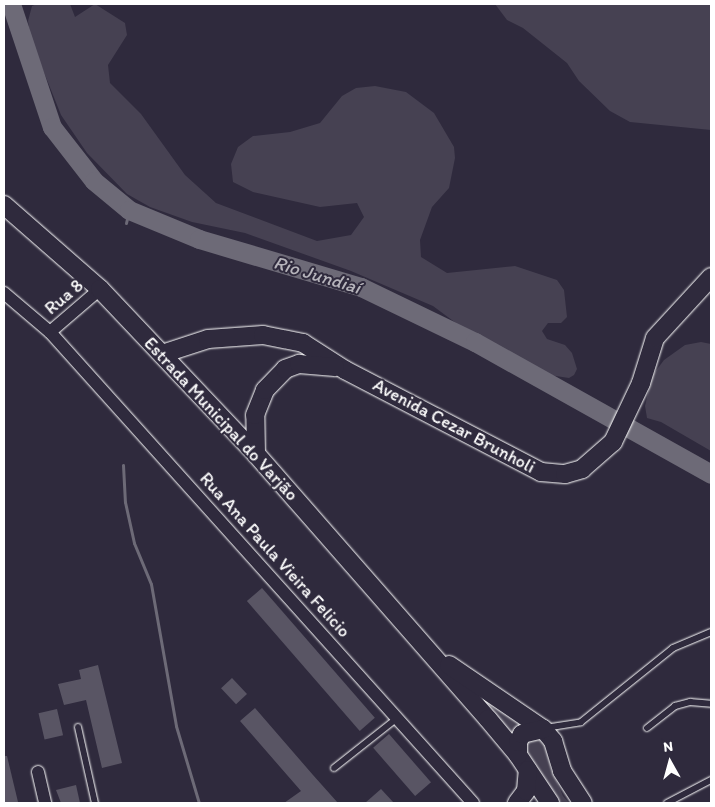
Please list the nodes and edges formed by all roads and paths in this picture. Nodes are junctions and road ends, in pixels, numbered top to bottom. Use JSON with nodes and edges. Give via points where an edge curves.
{"nodes":[{"id":1,"x":4,"y":205,"type":"edge"},
{"id":2,"x":711,"y":277,"type":"edge"},
{"id":3,"x":100,"y":289,"type":"junction"},
{"id":4,"x":4,"y":294,"type":"edge"},
{"id":5,"x":50,"y":332,"type":"junction"},
{"id":6,"x":162,"y":354,"type":"junction"},
{"id":7,"x":346,"y":370,"type":"junction"},
{"id":8,"x":256,"y":454,"type":"junction"},
{"id":9,"x":711,"y":632,"type":"edge"},
{"id":10,"x":425,"y":648,"type":"junction"},
{"id":11,"x":711,"y":704,"type":"edge"},
{"id":12,"x":396,"y":719,"type":"junction"},
{"id":13,"x":78,"y":727,"type":"dead end"},
{"id":14,"x":543,"y":728,"type":"junction"},
{"id":15,"x":647,"y":728,"type":"dead end"},
{"id":16,"x":523,"y":763,"type":"junction"},
{"id":17,"x":334,"y":768,"type":"dead end"},
{"id":18,"x":38,"y":772,"type":"dead end"},
{"id":19,"x":711,"y":780,"type":"edge"},
{"id":20,"x":45,"y":803,"type":"edge"},
{"id":21,"x":96,"y":803,"type":"edge"},
{"id":22,"x":474,"y":803,"type":"edge"},
{"id":23,"x":517,"y":803,"type":"edge"},
{"id":24,"x":550,"y":803,"type":"edge"},
{"id":25,"x":583,"y":803,"type":"edge"},
{"id":26,"x":667,"y":803,"type":"edge"}],
"edges":[{"from":1,"to":3,"type":"main road","name":"Estrada Municipal do Varjão"},
{"from":2,"to":7,"type":"main road","name":"Avenida Cezar Brunholi","via":[[655,338],[641,383],[613,442],[582,469],[565,474],[541,472]]},
{"from":3,"to":5,"type":"street","name":"Rua 8"},
{"from":3,"to":6,"type":"main road","name":"Estrada Municipal do Varjão"},
{"from":4,"to":5,"type":"street","name":"Rua 8"},
{"from":5,"to":12,"type":"street","name":"Rua Ana Paula Vieira Felicio"},
{"from":6,"to":7,"type":"main road","name":"Avenida Cezar Brunholi","via":[[208,339],[263,335],[304,343]]},
{"from":6,"to":8,"type":"main road","name":"Estrada Municipal do Varjão"},
{"from":7,"to":8,"type":"main road","name":"Avenida Cezar Brunholi","via":[[316,363],[285,369],[264,390],[255,415]]},
{"from":8,"to":10,"type":"main road","name":"Estrada Municipal do Varjão"},
{"from":9,"to":14,"type":"lane","via":[[672,648],[581,722]]},
{"from":10,"to":14,"type":"main road"},
{"from":10,"to":16,"type":"main road"},
{"from":11,"to":15,"type":"lane","via":[[690,702],[675,706]]},
{"from":12,"to":17,"type":"lane"},
{"from":12,"to":22,"type":"street","name":"Rua Ana Paula Vieira Felicio"},
{"from":13,"to":21,"type":"lane"},
{"from":14,"to":16,"type":"main road","via":[[522,734],[518,742]]},
{"from":14,"to":25,"type":"main road","via":[[553,741],[562,772]]},
{"from":16,"to":23,"type":"main road","via":[[526,791]]},
{"from":16,"to":24,"type":"main road"},
{"from":18,"to":20,"type":"street"},
{"from":19,"to":26,"type":"lane"}]}
